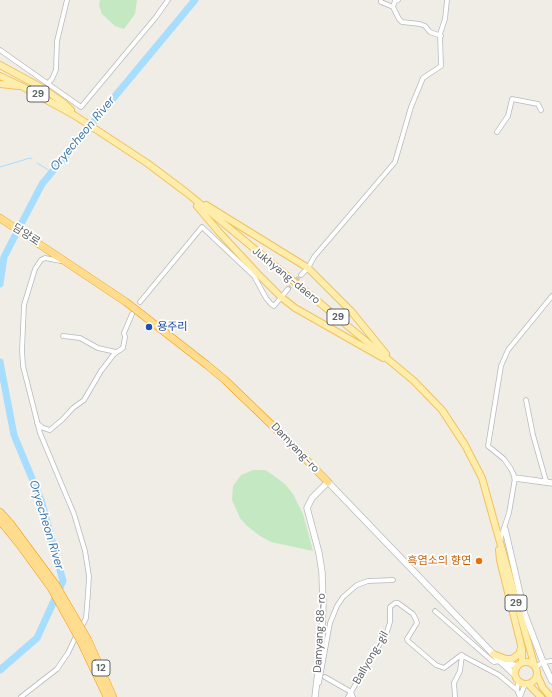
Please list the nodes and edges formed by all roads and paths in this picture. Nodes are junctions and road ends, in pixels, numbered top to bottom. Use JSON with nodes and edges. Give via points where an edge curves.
{"nodes":[{"id":1,"x":67,"y":0,"type":"edge"},
{"id":2,"x":168,"y":0,"type":"edge"},
{"id":3,"x":381,"y":0,"type":"edge"},
{"id":4,"x":398,"y":0,"type":"edge"},
{"id":5,"x":447,"y":0,"type":"edge"},
{"id":6,"x":393,"y":7,"type":"junction"},
{"id":7,"x":441,"y":36,"type":"junction"},
{"id":8,"x":0,"y":50,"type":"edge"},
{"id":9,"x":0,"y":65,"type":"edge"},
{"id":10,"x":0,"y":76,"type":"edge"},
{"id":11,"x":48,"y":83,"type":"junction"},
{"id":12,"x":0,"y":84,"type":"edge"},
{"id":13,"x":23,"y":87,"type":"junction"},
{"id":14,"x":541,"y":110,"type":"dead end"},
{"id":15,"x":74,"y":115,"type":"junction"},
{"id":16,"x":497,"y":132,"type":"dead end"},
{"id":17,"x":187,"y":193,"type":"junction"},
{"id":18,"x":0,"y":218,"type":"edge"},
{"id":19,"x":52,"y":252,"type":"joint"},
{"id":20,"x":68,"y":262,"type":"junction"},
{"id":21,"x":308,"y":268,"type":"junction"},
{"id":22,"x":301,"y":275,"type":"tunnel mouth"},
{"id":23,"x":288,"y":289,"type":"tunnel mouth"},
{"id":24,"x":552,"y":296,"type":"edge"},
{"id":25,"x":281,"y":297,"type":"junction"},
{"id":26,"x":140,"y":302,"type":"dead end"},
{"id":27,"x":132,"y":314,"type":"dead end"},
{"id":28,"x":64,"y":336,"type":"dead end"},
{"id":29,"x":116,"y":352,"type":"junction"},
{"id":30,"x":396,"y":366,"type":"junction"},
{"id":31,"x":526,"y":400,"type":"dead end"},
{"id":32,"x":37,"y":423,"type":"junction"},
{"id":33,"x":515,"y":478,"type":"junction"},
{"id":34,"x":328,"y":482,"type":"junction"},
{"id":35,"x":549,"y":482,"type":"edge"},
{"id":36,"x":0,"y":512,"type":"edge"},
{"id":37,"x":0,"y":521,"type":"edge"},
{"id":38,"x":8,"y":526,"type":"junction"},
{"id":39,"x":505,"y":528,"type":"junction"},
{"id":40,"x":500,"y":541,"type":"junction"},
{"id":41,"x":393,"y":580,"type":"dead end"},
{"id":42,"x":435,"y":611,"type":"dead end"},
{"id":43,"x":520,"y":640,"type":"junction"},
{"id":44,"x":85,"y":641,"type":"junction"},
{"id":45,"x":493,"y":654,"type":"junction"},
{"id":46,"x":462,"y":655,"type":"junction"},
{"id":47,"x":500,"y":661,"type":"junction"},
{"id":48,"x":552,"y":661,"type":"edge"},
{"id":49,"x":543,"y":662,"type":"junction"},
{"id":50,"x":519,"y":664,"type":"junction"},
{"id":51,"x":535,"y":666,"type":"junction"},
{"id":52,"x":537,"y":675,"type":"junction"},
{"id":53,"x":325,"y":677,"type":"dead end"},
{"id":54,"x":522,"y":681,"type":"junction"},
{"id":55,"x":552,"y":681,"type":"edge"},
{"id":56,"x":517,"y":690,"type":"junction"},
{"id":57,"x":351,"y":692,"type":"junction"},
{"id":58,"x":21,"y":697,"type":"edge"},
{"id":59,"x":107,"y":697,"type":"edge"},
{"id":60,"x":113,"y":697,"type":"edge"},
{"id":61,"x":316,"y":697,"type":"edge"},
{"id":62,"x":348,"y":697,"type":"edge"},
{"id":63,"x":353,"y":697,"type":"edge"},
{"id":64,"x":455,"y":697,"type":"edge"},
{"id":65,"x":520,"y":697,"type":"edge"},
{"id":66,"x":542,"y":697,"type":"edge"},
{"id":67,"x":551,"y":697,"type":"edge"}],
"edges":[{"from":1,"to":11,"type":"street","via":[[57,41],[56,70]]},
{"from":2,"to":11,"type":"street","via":[[81,107]]},
{"from":3,"to":6,"type":"street"},
{"from":4,"to":6,"type":"street"},
{"from":5,"to":7,"type":"street"},
{"from":6,"to":7,"type":"street","via":[[402,22],[420,24]]},
{"from":7,"to":21,"type":"street","via":[[441,66],[424,78],[411,107],[395,162],[314,257]]},
{"from":8,"to":11,"type":"street"},
{"from":9,"to":15,"type":"main road","via":[[55,96]]},
{"from":10,"to":13,"type":"main road","name":"Jukhyang-daero","number":"29"},
{"from":12,"to":13,"type":"main road"},
{"from":13,"to":15,"type":"main road","name":"Jukhyang-daero","number":"29"},
{"from":14,"to":16,"type":"street","via":[[538,104],[512,99],[508,116]]},
{"from":15,"to":17,"type":"main road","name":"Jukhyang-daero","number":"29"},
{"from":17,"to":21,"type":"main road"},
{"from":17,"to":25,"type":"main road","via":[[219,232]]},
{"from":17,"to":30,"type":"main road","name":"Jukhyang-daero","number":"29"},
{"from":18,"to":19,"type":"highway","name":"담양로"},
{"from":19,"to":20,"type":"highway","name":"Damyang-ro"},
{"from":20,"to":32,"type":"street","via":[[45,258],[41,260],[32,278],[24,305],[23,366]]},
{"from":20,"to":34,"type":"highway","name":"Damyang-ro","via":[[146,317],[225,380]]},
{"from":21,"to":22,"type":"street"},
{"from":21,"to":30,"type":"main road","via":[[351,311]]},
{"from":23,"to":25,"type":"street"},
{"from":24,"to":33,"type":"street","via":[[508,350],[501,366],[488,446],[504,459]]},
{"from":25,"to":26,"type":"street","via":[[274,306],[268,302],[254,276],[202,227]]},
{"from":25,"to":30,"type":"main road","via":[[295,308]]},
{"from":27,"to":29,"type":"street","via":[[124,333],[123,348]]},
{"from":28,"to":29,"type":"street","via":[[80,338],[98,348]]},
{"from":29,"to":32,"type":"street","via":[[84,400],[62,420],[50,430]]},
{"from":30,"to":40,"type":"main road","name":"Jukhyang-daero","number":"29","via":[[442,410],[465,445],[482,478]]},
{"from":31,"to":35,"type":"street","via":[[533,435]]},
{"from":32,"to":58,"type":"street","via":[[79,528],[88,568],[89,586],[86,618],[68,653],[56,669]]},
{"from":33,"to":35,"type":"main road"},
{"from":33,"to":39,"type":"street"},
{"from":34,"to":45,"type":"main road","name":"Damyang-ro"},
{"from":34,"to":61,"type":"main road","name":"Damyang 88-ro","via":[[312,498],[307,508],[322,572],[322,638]]},
{"from":36,"to":38,"type":"highway","number":"12"},
{"from":37,"to":38,"type":"highway","number":"12"},
{"from":38,"to":44,"type":"highway","number":"12","bridge":true},
{"from":39,"to":40,"type":"street"},
{"from":39,"to":49,"type":"main road","via":[[525,615]]},
{"from":40,"to":43,"type":"main road","name":"Jukhyang-daero","number":"29","via":[[500,560]]},
{"from":40,"to":51,"type":"main road","name":"Jukhyang-daero","number":"29"},
{"from":41,"to":61,"type":"street","via":[[368,581],[357,585],[349,590],[340,602],[330,623]]},
{"from":42,"to":47,"type":"street","via":[[491,660]]},
{"from":43,"to":45,"type":"main road","via":[[520,652],[514,659]]},
{"from":43,"to":50,"type":"main road","name":"Jukhyang-daero","number":"29","via":[[523,655]]},
{"from":44,"to":59,"type":"highway","number":"12"},
{"from":44,"to":60,"type":"highway","number":"12"},
{"from":45,"to":47,"type":"main road","name":"Damyang-ro"},
{"from":46,"to":56,"type":"street","via":[[499,675]]},
{"from":46,"to":57,"type":"street","name":"Ballyong-gil","via":[[444,668],[436,665],[408,642],[407,639],[417,623],[413,614],[395,603],[390,607],[387,632]]},
{"from":46,"to":64,"type":"street","via":[[460,671],[454,683]]},
{"from":47,"to":50,"type":"main road"},
{"from":47,"to":54,"type":"main road","name":"Damyang-ro"},
{"from":48,"to":49,"type":"street"},
{"from":49,"to":51,"type":"street"},
{"from":49,"to":55,"type":"main road"},
{"from":50,"to":51,"type":"main road","via":[[526,661]]},
{"from":50,"to":54,"type":"main road"},
{"from":51,"to":52,"type":"main road"},
{"from":52,"to":54,"type":"main road","via":[[534,680]]},
{"from":52,"to":67,"type":"main road"},
{"from":53,"to":57,"type":"street"},
{"from":54,"to":56,"type":"street"},
{"from":54,"to":65,"type":"street"},
{"from":54,"to":66,"type":"main road"},
{"from":56,"to":65,"type":"street"},
{"from":57,"to":62,"type":"street","name":"Ballyong-gil"},
{"from":57,"to":63,"type":"street","name":"Ballyong-gil"}]}
